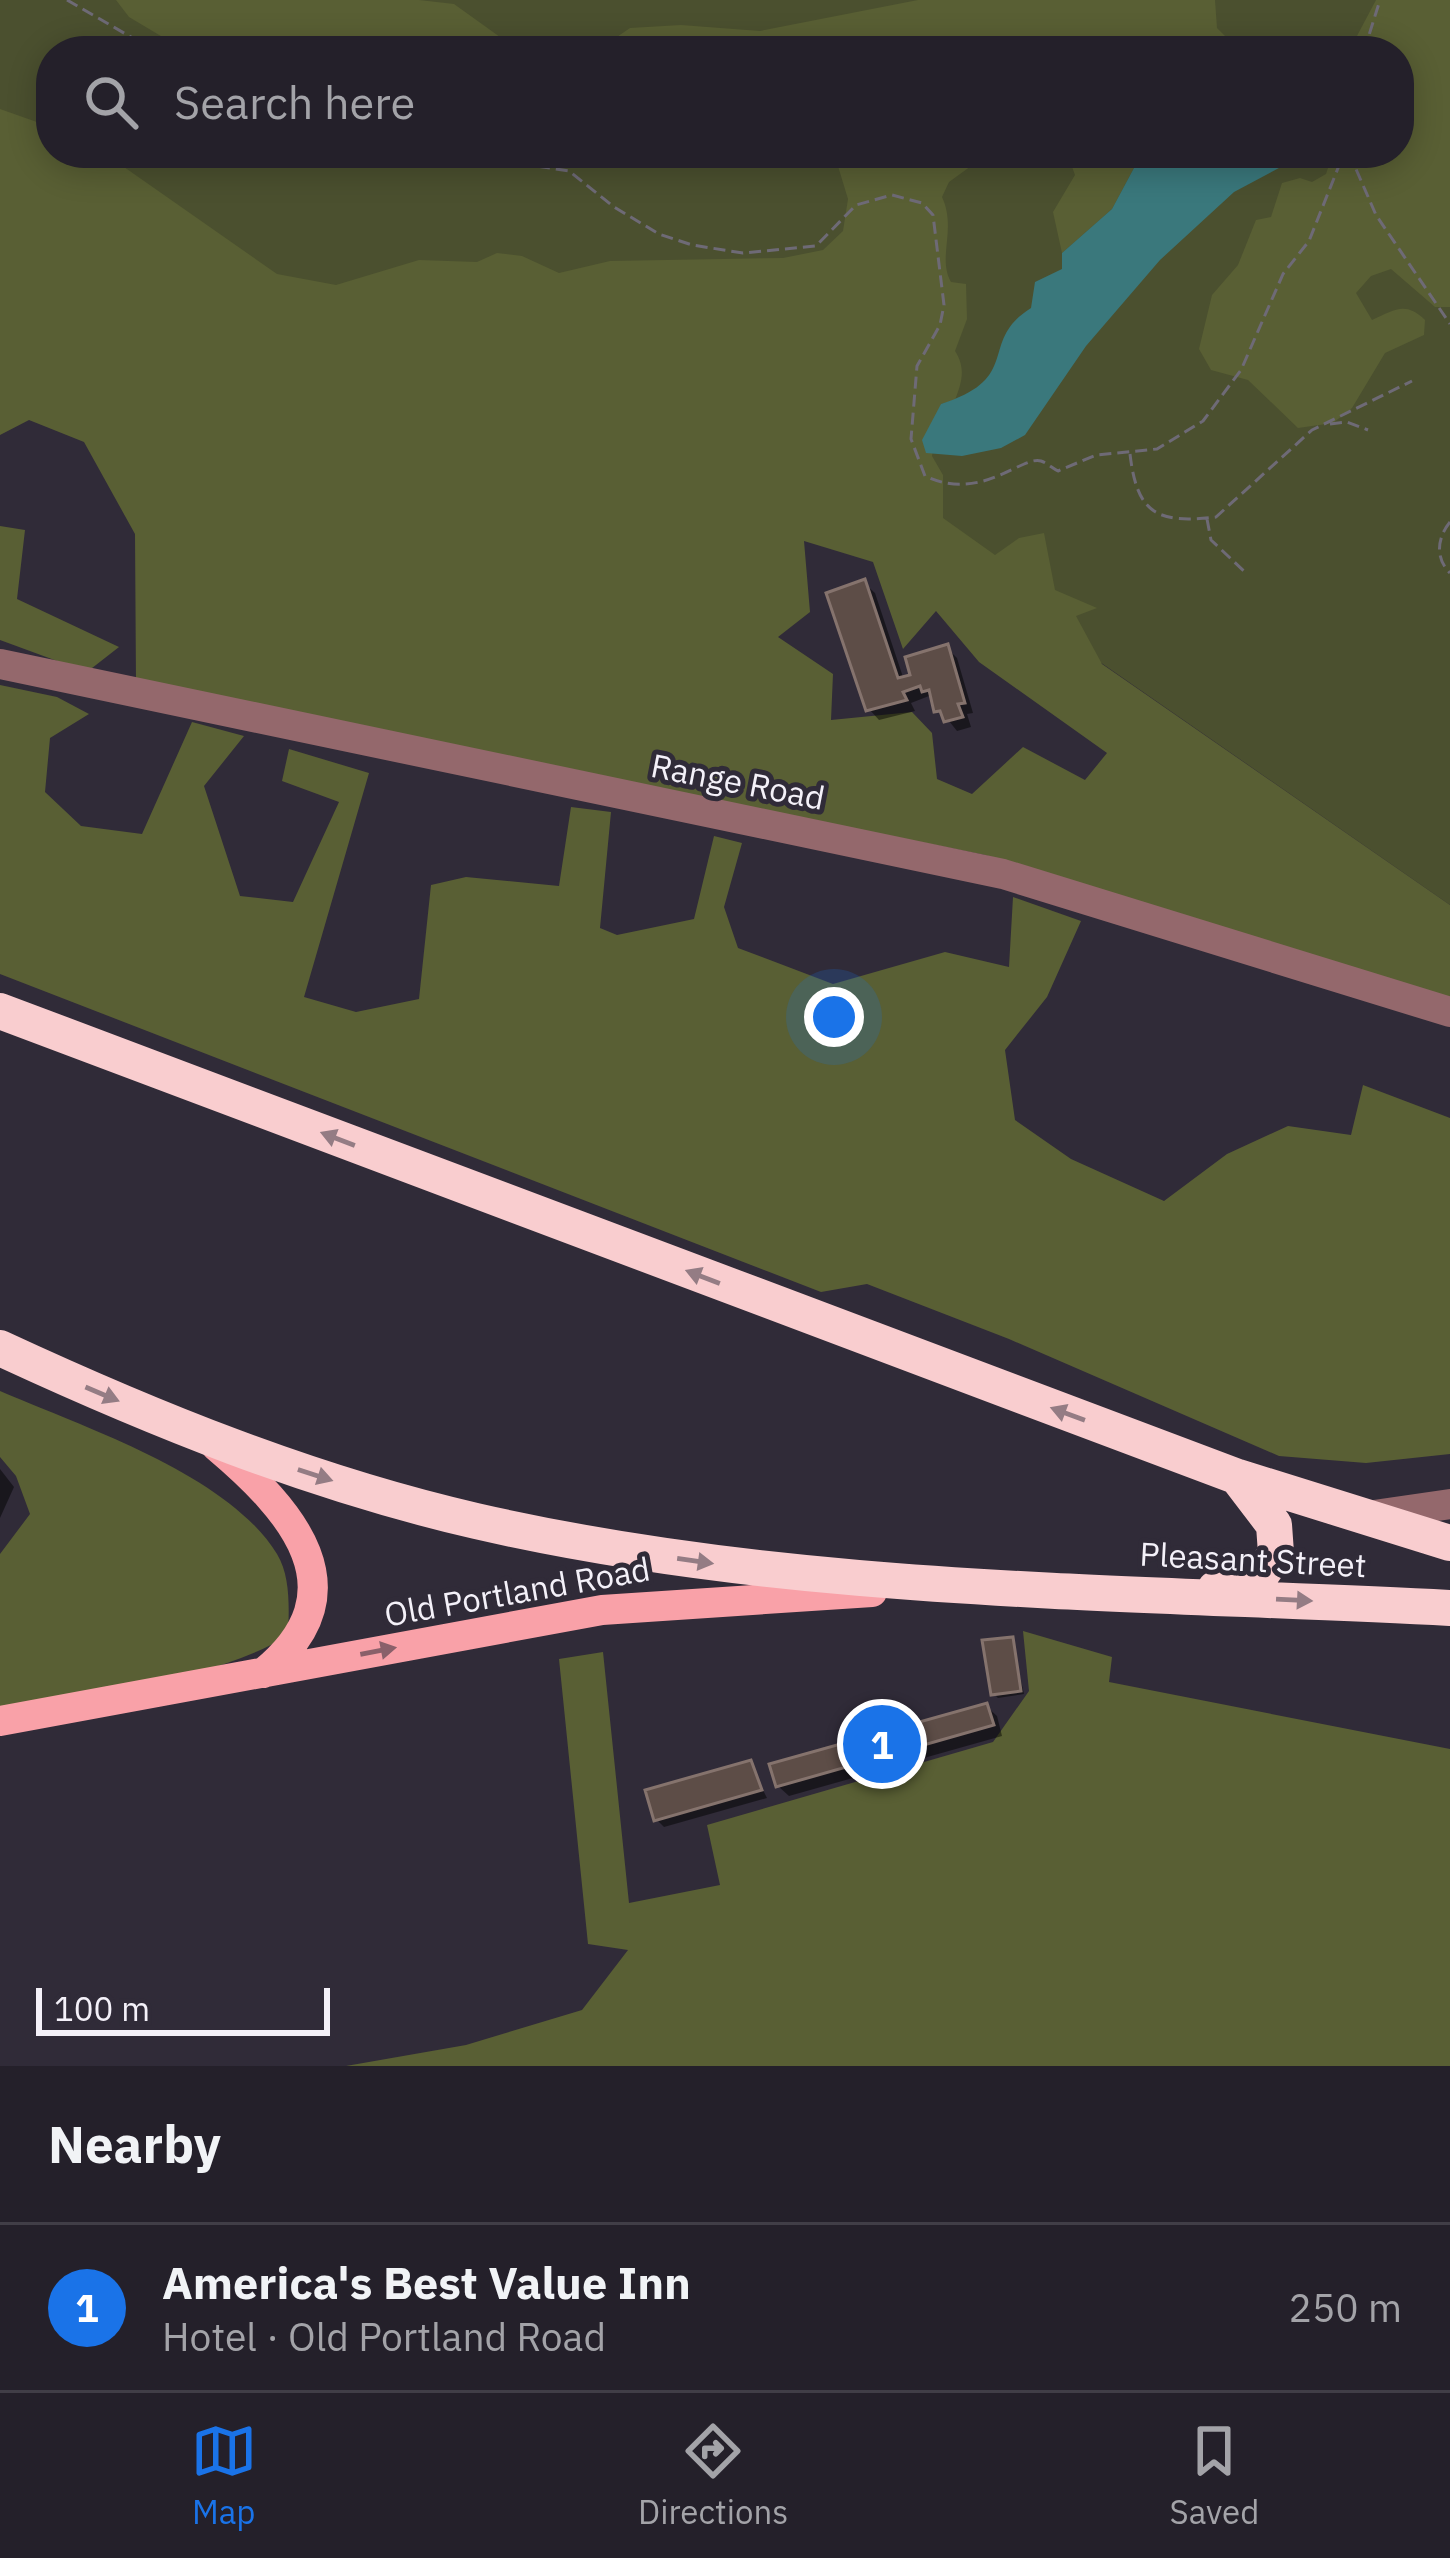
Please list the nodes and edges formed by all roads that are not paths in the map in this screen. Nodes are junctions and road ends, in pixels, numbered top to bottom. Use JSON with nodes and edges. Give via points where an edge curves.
{"nodes":[{"id":1,"x":0,"y":664,"type":"edge"},
{"id":2,"x":0,"y":1011,"type":"edge"},
{"id":3,"x":1450,"y":1012,"type":"edge"},
{"id":4,"x":0,"y":1348,"type":"edge"},
{"id":5,"x":205,"y":1437,"type":"junction"},
{"id":6,"x":1238,"y":1477,"type":"junction"},
{"id":7,"x":1450,"y":1504,"type":"edge"},
{"id":8,"x":1360,"y":1517,"type":"junction"},
{"id":9,"x":1450,"y":1543,"type":"edge"},
{"id":10,"x":1052,"y":1588,"type":"junction"},
{"id":11,"x":1188,"y":1594,"type":"junction"},
{"id":12,"x":1450,"y":1608,"type":"edge"},
{"id":13,"x":263,"y":1673,"type":"junction"},
{"id":14,"x":0,"y":1721,"type":"edge"}],
"edges":[{"from":1,"to":3,"type":"street","name":"Range Road","via":[[1003,874]]},
{"from":6,"to":2,"type":"highway","one_way":true},
{"from":4,"to":5,"type":"highway","name":"Pleasant Street","one_way":true},
{"from":5,"to":10,"type":"highway","name":"Pleasant Street","one_way":true,"via":[[373,1494],[576,1542],[800,1574]]},
{"from":5,"to":13,"type":"main road","via":[[277,1499],[308,1554],[309,1617],[291,1651]]},
{"from":6,"to":8,"type":"highway"},
{"from":6,"to":11,"type":"highway","via":[[1274,1525],[1276,1553],[1250,1580]]},
{"from":7,"to":8,"type":"street"},
{"from":8,"to":9,"type":"highway"},
{"from":10,"to":11,"type":"highway","name":"Pleasant Street"},
{"from":13,"to":10,"type":"main road","name":"Old Portland Road","one_way":true,"via":[[672,1601]]},
{"from":11,"to":12,"type":"highway","name":"Pleasant Street","one_way":true},
{"from":13,"to":14,"type":"main road","name":"Old Portland Road"}]}
